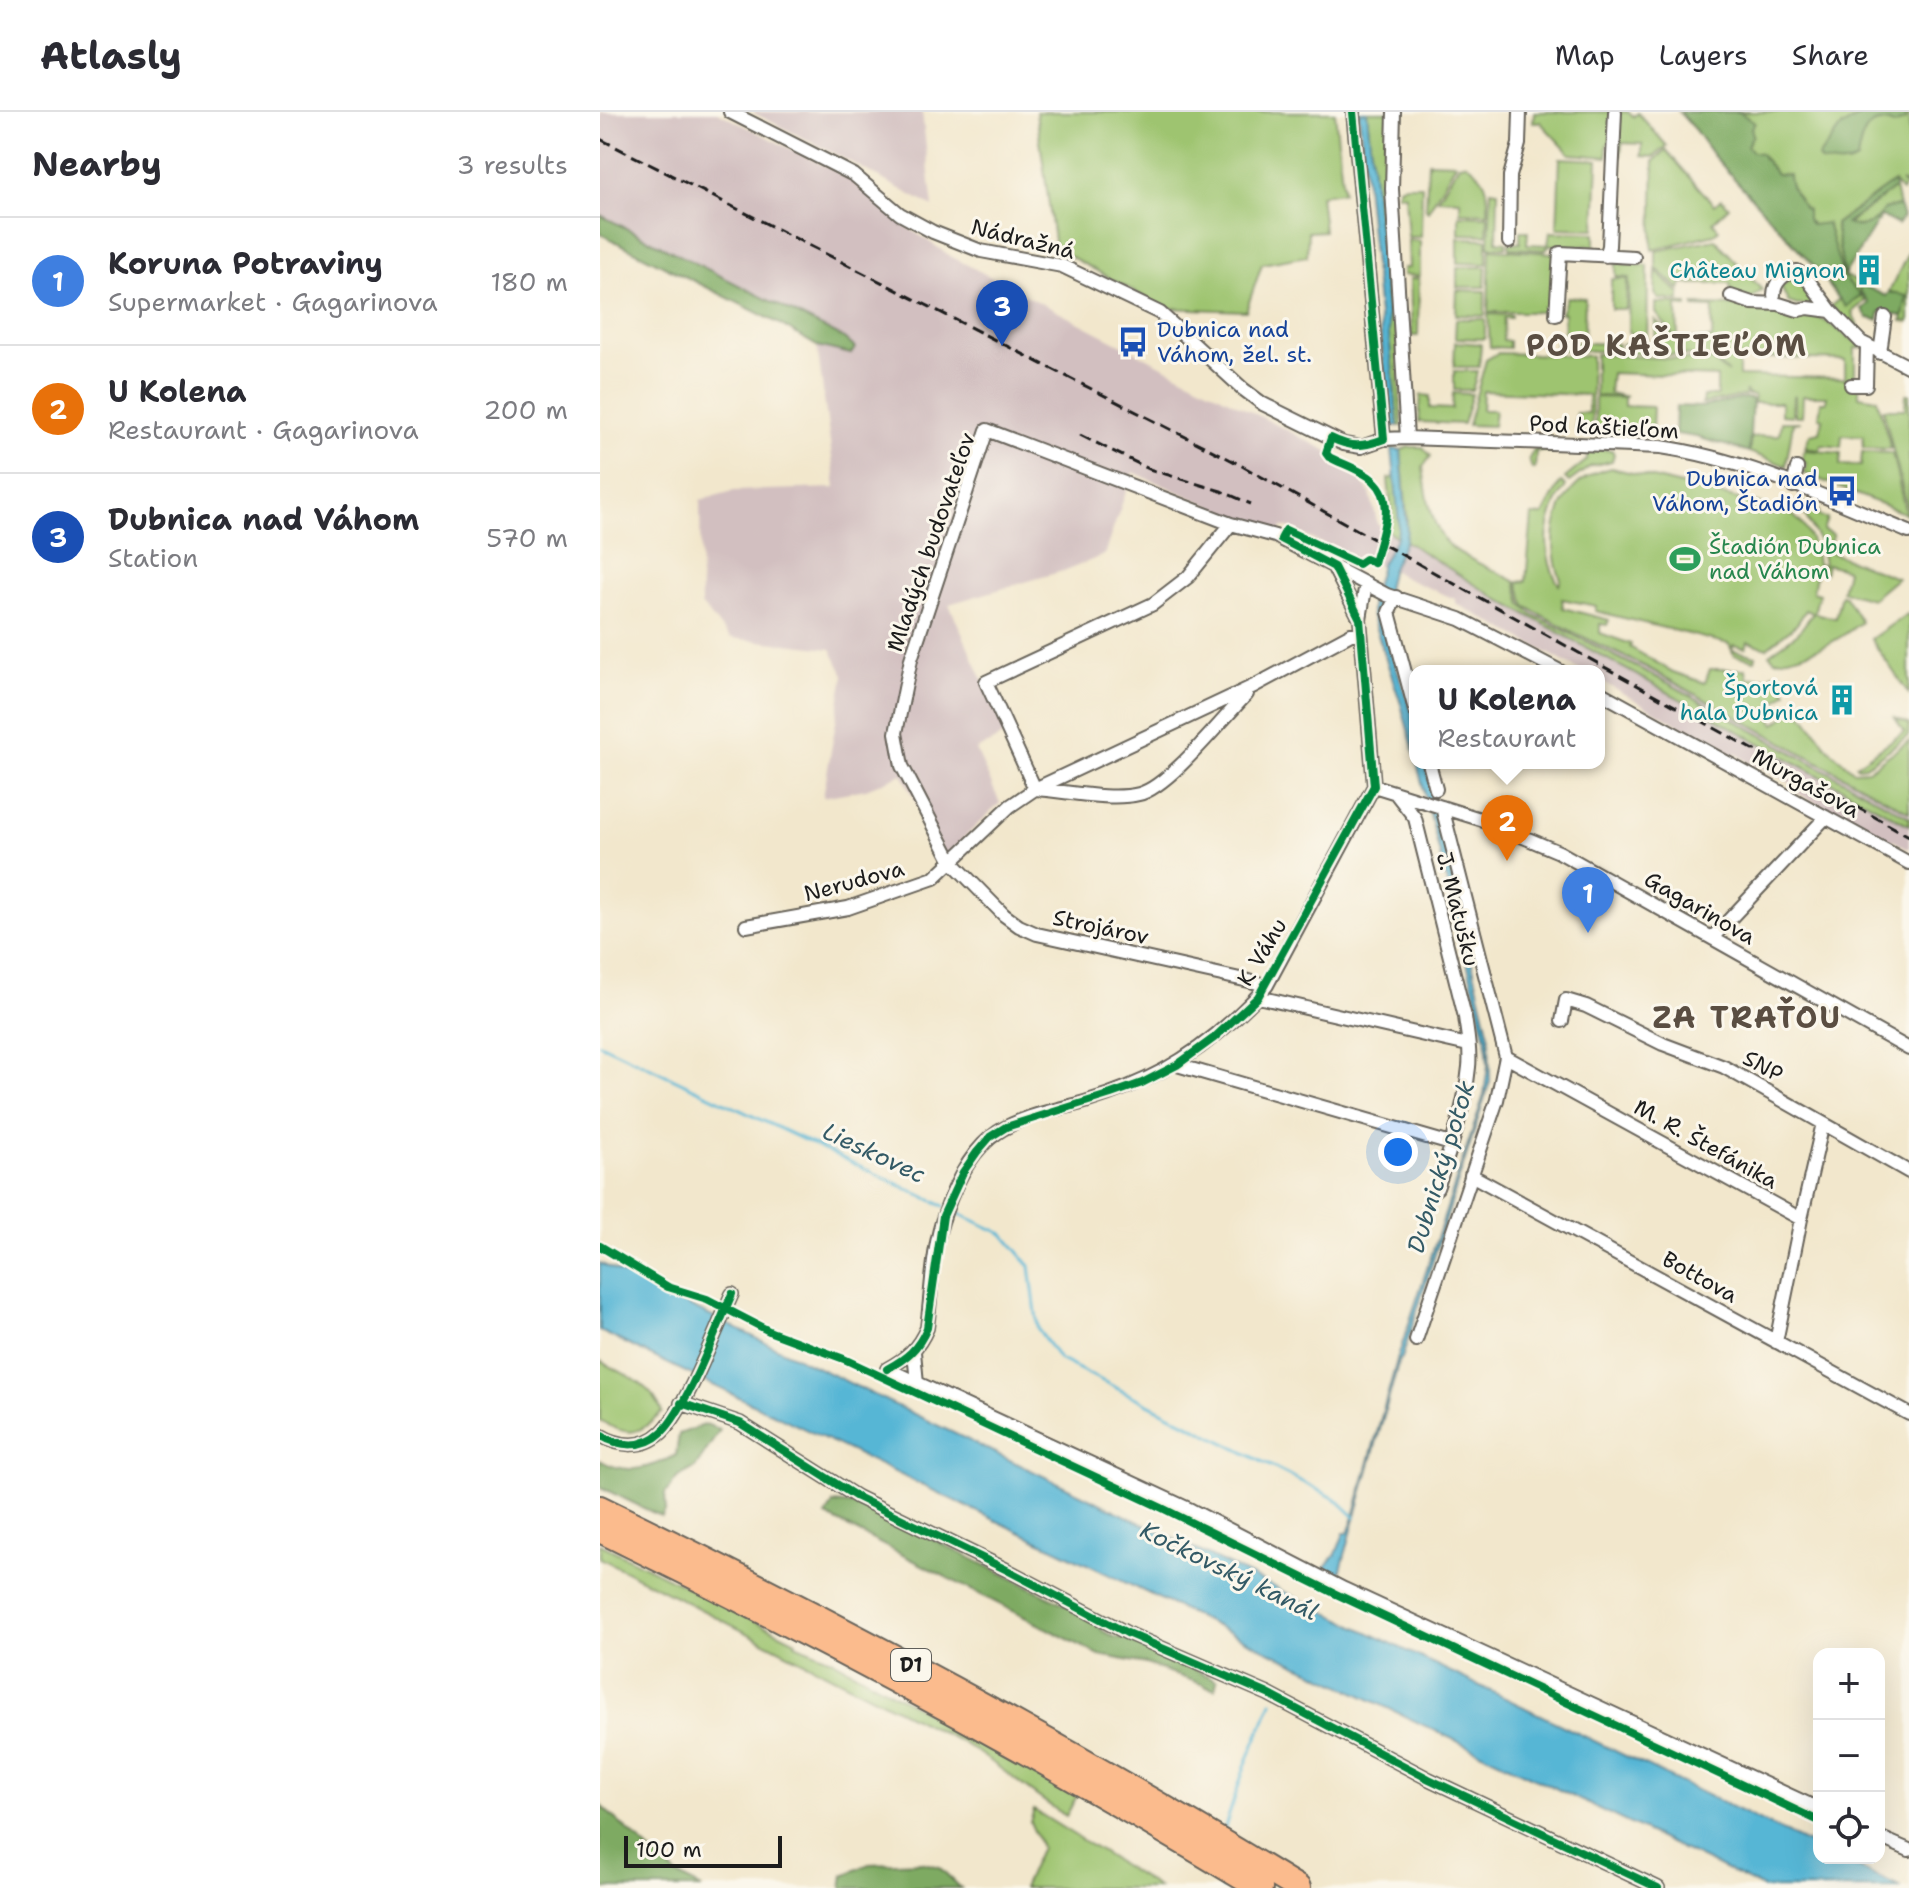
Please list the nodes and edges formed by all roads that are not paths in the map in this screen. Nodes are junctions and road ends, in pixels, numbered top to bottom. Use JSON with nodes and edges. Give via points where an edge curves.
{"nodes":[{"id":1,"x":730,"y":112,"type":"edge"},
{"id":2,"x":1353,"y":112,"type":"edge"},
{"id":3,"x":1394,"y":112,"type":"edge"},
{"id":4,"x":1520,"y":112,"type":"edge"},
{"id":5,"x":1615,"y":112,"type":"edge"},
{"id":6,"x":1509,"y":242,"type":"dead end"},
{"id":7,"x":1606,"y":256,"type":"junction"},
{"id":8,"x":1634,"y":257,"type":"dead end"},
{"id":9,"x":1774,"y":295,"type":"dead end"},
{"id":10,"x":1731,"y":296,"type":"dead end"},
{"id":11,"x":1831,"y":311,"type":"junction"},
{"id":12,"x":1556,"y":315,"type":"dead end"},
{"id":13,"x":1885,"y":317,"type":"dead end"},
{"id":14,"x":1867,"y":345,"type":"junction"},
{"id":15,"x":1880,"y":353,"type":"junction"},
{"id":16,"x":1909,"y":367,"type":"edge"},
{"id":17,"x":1851,"y":385,"type":"dead end"},
{"id":18,"x":1395,"y":439,"type":"junction"},
{"id":19,"x":1797,"y":468,"type":"dead end"},
{"id":20,"x":1793,"y":486,"type":"junction"},
{"id":21,"x":1231,"y":524,"type":"junction"},
{"id":22,"x":1909,"y":532,"type":"edge"},
{"id":23,"x":1334,"y":567,"type":"junction"},
{"id":24,"x":1370,"y":585,"type":"junction"},
{"id":25,"x":1392,"y":596,"type":"junction"},
{"id":26,"x":1360,"y":619,"type":"junction"},
{"id":27,"x":1360,"y":633,"type":"junction"},
{"id":28,"x":1548,"y":665,"type":"edge"},
{"id":29,"x":1254,"y":686,"type":"junction"},
{"id":30,"x":1409,"y":687,"type":"edge"},
{"id":31,"x":1605,"y":695,"type":"edge"},
{"id":32,"x":1431,"y":769,"type":"edge"},
{"id":33,"x":1374,"y":786,"type":"junction"},
{"id":34,"x":1035,"y":789,"type":"junction"},
{"id":35,"x":1436,"y":789,"type":"dead end"},
{"id":36,"x":1398,"y":791,"type":"junction"},
{"id":37,"x":1440,"y":806,"type":"junction"},
{"id":38,"x":1826,"y":817,"type":"junction"},
{"id":39,"x":952,"y":862,"type":"junction"},
{"id":40,"x":1909,"y":863,"type":"edge"},
{"id":41,"x":746,"y":926,"type":"dead end"},
{"id":42,"x":1712,"y":938,"type":"junction"},
{"id":43,"x":1267,"y":985,"type":"junction"},
{"id":44,"x":1258,"y":997,"type":"junction"},
{"id":45,"x":1562,"y":1021,"type":"dead end"},
{"id":46,"x":1468,"y":1045,"type":"junction"},
{"id":47,"x":1909,"y":1049,"type":"edge"},
{"id":48,"x":1506,"y":1057,"type":"junction"},
{"id":49,"x":1177,"y":1065,"type":"junction"},
{"id":50,"x":1823,"y":1123,"type":"junction"},
{"id":51,"x":1451,"y":1144,"type":"junction"},
{"id":52,"x":1909,"y":1172,"type":"edge"},
{"id":53,"x":1471,"y":1175,"type":"junction"},
{"id":54,"x":1437,"y":1188,"type":"dead end"},
{"id":55,"x":1801,"y":1219,"type":"junction"},
{"id":56,"x":732,"y":1294,"type":"dead end"},
{"id":57,"x":1416,"y":1340,"type":"dead end"},
{"id":58,"x":1776,"y":1342,"type":"junction"},
{"id":59,"x":914,"y":1352,"type":"junction"},
{"id":60,"x":917,"y":1383,"type":"junction"},
{"id":61,"x":681,"y":1403,"type":"junction"},
{"id":62,"x":1909,"y":1414,"type":"edge"},
{"id":63,"x":600,"y":1435,"type":"edge"},
{"id":64,"x":600,"y":1508,"type":"edge"},
{"id":65,"x":600,"y":1530,"type":"edge"},
{"id":66,"x":1813,"y":1806,"type":"edge"},
{"id":67,"x":1885,"y":1840,"type":"edge"},
{"id":68,"x":1212,"y":1847,"type":"junction"},
{"id":69,"x":1909,"y":1850,"type":"edge"},
{"id":70,"x":1235,"y":1861,"type":"junction"},
{"id":71,"x":1260,"y":1888,"type":"edge"},
{"id":72,"x":1298,"y":1888,"type":"edge"},
{"id":73,"x":1658,"y":1888,"type":"edge"}],
"edges":[{"from":1,"to":18,"type":"street","name":"Nádražná","via":[[854,175],[900,214],[933,232],[981,251],[1062,266],[1160,313],[1263,404],[1353,447]]},
{"from":2,"to":18,"type":"street"},
{"from":3,"to":18,"type":"street"},
{"from":4,"to":6,"type":"street","via":[[1510,176]]},
{"from":5,"to":7,"type":"street"},
{"from":7,"to":8,"type":"street"},
{"from":7,"to":12,"type":"street","via":[[1560,253]]},
{"from":9,"to":11,"type":"street","via":[[1779,280],[1797,271]]},
{"from":10,"to":11,"type":"street"},
{"from":11,"to":14,"type":"street"},
{"from":13,"to":15,"type":"street"},
{"from":14,"to":15,"type":"street"},
{"from":14,"to":17,"type":"street","via":[[1866,385]]},
{"from":15,"to":16,"type":"street"},
{"from":18,"to":20,"type":"street","name":"Pod kaštieľom","via":[[1662,442]]},
{"from":19,"to":20,"type":"street"},
{"from":20,"to":22,"type":"street","name":"Pod kaštieľom"},
{"from":21,"to":23,"type":"street","name":"Mladých budovateľov","via":[[1275,536]]},
{"from":21,"to":34,"type":"street","via":[[1188,577],[1153,604],[986,682]]},
{"from":21,"to":39,"type":"street","name":"Mladých budovateľov","via":[[987,430],[911,659],[896,733],[902,766]]},
{"from":23,"to":24,"type":"street","name":"Mladých budovateľov"},
{"from":23,"to":26,"type":"street"},
{"from":24,"to":25,"type":"street","name":"Mladých budovateľov"},
{"from":24,"to":26,"type":"street"},
{"from":25,"to":28,"type":"street","via":[[1460,619]]},
{"from":25,"to":30,"type":"street","via":[[1389,612]]},
{"from":26,"to":27,"type":"street"},
{"from":27,"to":29,"type":"street","name":"Nerudova"},
{"from":27,"to":33,"type":"street"},
{"from":29,"to":34,"type":"street","name":"Nerudova"},
{"from":29,"to":34,"type":"street","name":"Nerudova","via":[[1170,776],[1143,794]]},
{"from":31,"to":38,"type":"street","name":"Murgašova"},
{"from":32,"to":35,"type":"street"},
{"from":33,"to":36,"type":"street","name":"Gagarinova"},
{"from":33,"to":43,"type":"street","name":"K Váhu"},
{"from":34,"to":39,"type":"street","name":"Nerudova"},
{"from":36,"to":37,"type":"street","name":"Gagarinova"},
{"from":36,"to":46,"type":"street","name":"J. Matušku","via":[[1415,818]]},
{"from":37,"to":42,"type":"street","name":"Gagarinova","via":[[1559,852]]},
{"from":37,"to":48,"type":"street"},
{"from":38,"to":40,"type":"street","name":"Murgašova"},
{"from":38,"to":42,"type":"street"},
{"from":39,"to":41,"type":"street","name":"Nerudova","via":[[934,878],[848,908]]},
{"from":39,"to":43,"type":"street","name":"Strojárov","via":[[1004,915],[1037,934]]},
{"from":42,"to":47,"type":"street","name":"Gagarinova"},
{"from":43,"to":44,"type":"street","name":"K Váhu"},
{"from":44,"to":46,"type":"street"},
{"from":44,"to":49,"type":"street","name":"K Váhu"},
{"from":45,"to":50,"type":"street","name":"SNP","via":[[1566,1000],[1586,1006],[1724,1067]]},
{"from":46,"to":51,"type":"street","name":"J. Matušku","via":[[1469,1065]]},
{"from":48,"to":53,"type":"street"},
{"from":48,"to":55,"type":"street","name":"M. R. Štefánika"},
{"from":49,"to":51,"type":"street"},
{"from":49,"to":59,"type":"street","name":"K Váhu","via":[[1142,1083],[1006,1127],[990,1137],[943,1216],[927,1328]]},
{"from":50,"to":52,"type":"street","name":"SNP"},
{"from":50,"to":55,"type":"street","name":"M. R. Štefánika"},
{"from":51,"to":54,"type":"street","name":"J. Matušku"},
{"from":53,"to":57,"type":"street"},
{"from":53,"to":58,"type":"street","name":"Bottova"},
{"from":55,"to":58,"type":"street"},
{"from":56,"to":61,"type":"street"},
{"from":58,"to":62,"type":"street","name":"Bottova"},
{"from":59,"to":60,"type":"street"},
{"from":59,"to":60,"type":"street","via":[[887,1369]]},
{"from":60,"to":66,"type":"street"},
{"from":61,"to":63,"type":"street","via":[[663,1431],[647,1442],[627,1445]]},
{"from":61,"to":73,"type":"street","via":[[740,1423],[868,1503],[1127,1633],[1280,1699],[1429,1779]]},
{"from":64,"to":68,"type":"highway","number":"D1","via":[[959,1690]]},
{"from":65,"to":68,"type":"highway","number":"D1"},
{"from":67,"to":69,"type":"street"},
{"from":68,"to":70,"type":"highway","number":"D1"},
{"from":70,"to":71,"type":"highway","number":"D1"},
{"from":70,"to":72,"type":"highway","number":"D1"}]}
